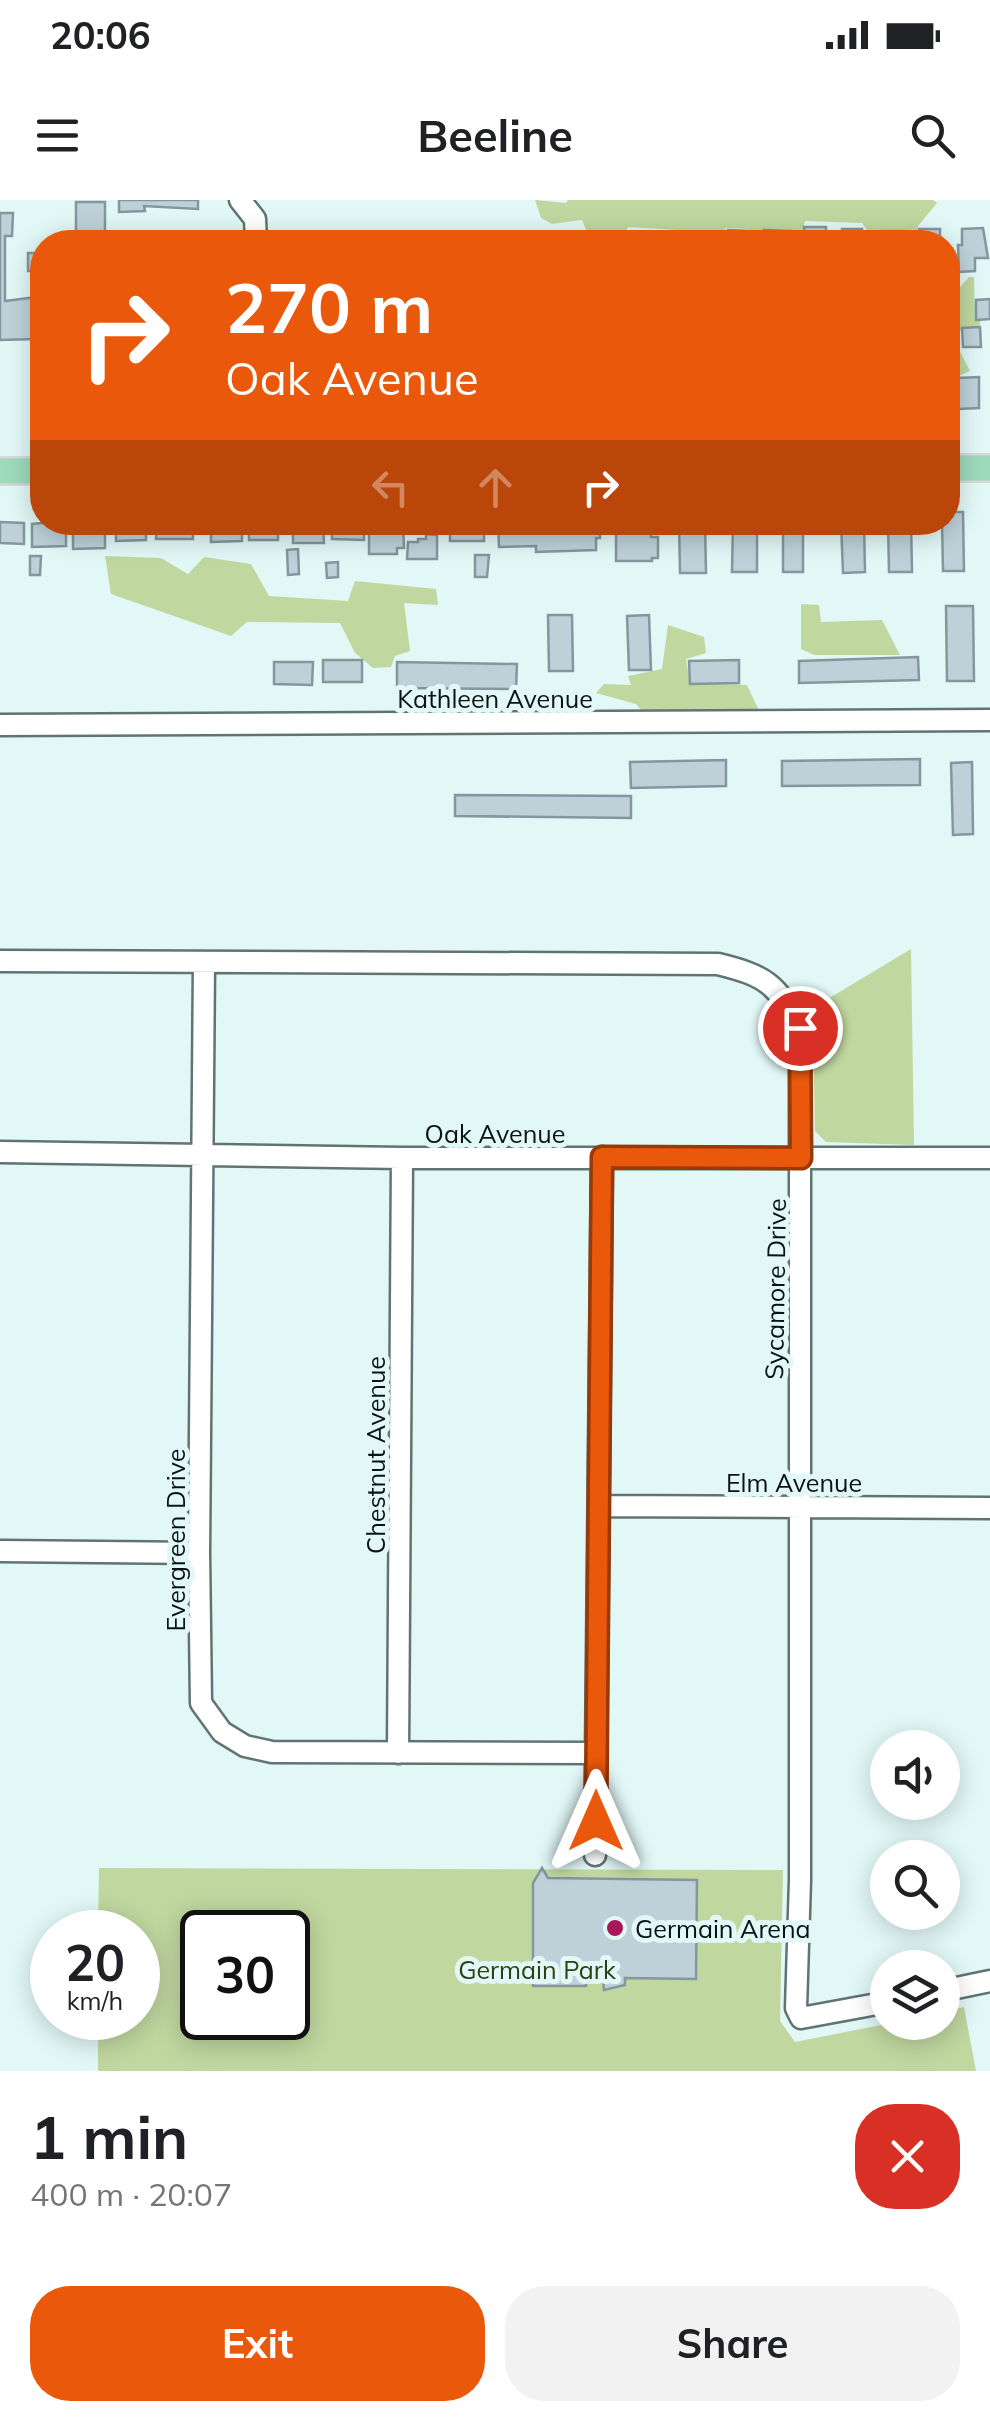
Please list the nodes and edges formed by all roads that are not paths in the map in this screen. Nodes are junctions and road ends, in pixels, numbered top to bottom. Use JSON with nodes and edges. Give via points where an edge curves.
{"nodes":[{"id":1,"x":240,"y":200,"type":"edge"},
{"id":2,"x":255,"y":230,"type":"edge"},
{"id":3,"x":960,"y":468,"type":"edge"},
{"id":4,"x":990,"y":468,"type":"edge"},
{"id":5,"x":0,"y":471,"type":"edge"},
{"id":6,"x":30,"y":471,"type":"edge"},
{"id":7,"x":990,"y":720,"type":"edge"},
{"id":8,"x":0,"y":726,"type":"edge"},
{"id":9,"x":0,"y":962,"type":"edge"},
{"id":10,"x":204,"y":963,"type":"junction"},
{"id":11,"x":0,"y":1152,"type":"edge"},
{"id":12,"x":200,"y":1155,"type":"junction"},
{"id":13,"x":602,"y":1157,"type":"junction"},
{"id":14,"x":402,"y":1158,"type":"junction"},
{"id":15,"x":801,"y":1158,"type":"junction"},
{"id":16,"x":990,"y":1158,"type":"edge"},
{"id":17,"x":599,"y":1506,"type":"junction"},
{"id":18,"x":798,"y":1508,"type":"junction"},
{"id":19,"x":990,"y":1508,"type":"edge"},
{"id":20,"x":0,"y":1551,"type":"edge"},
{"id":21,"x":198,"y":1553,"type":"junction"},
{"id":22,"x":398,"y":1753,"type":"junction"},
{"id":23,"x":596,"y":1754,"type":"junction"},
{"id":24,"x":595,"y":1855,"type":"dead end"},
{"id":25,"x":990,"y":1981,"type":"edge"},
{"id":26,"x":960,"y":1988,"type":"edge"},
{"id":27,"x":870,"y":2005,"type":"edge"}],
"edges":[{"from":1,"to":2,"type":"street"},
{"from":3,"to":4,"type":"main road"},
{"from":5,"to":6,"type":"main road"},
{"from":7,"to":8,"type":"street","name":"Kathleen Avenue"},
{"from":9,"to":10,"type":"street","name":"Sycamore Drive"},
{"from":10,"to":12,"type":"street","name":"Evergreen Drive"},
{"from":10,"to":15,"type":"street","name":"Sycamore Drive","via":[[718,964],[752,972],[780,993],[800,1028]]},
{"from":11,"to":12,"type":"street","name":"Oak Avenue"},
{"from":12,"to":14,"type":"street","name":"Oak Avenue"},
{"from":12,"to":21,"type":"street","name":"Evergreen Drive"},
{"from":13,"to":14,"type":"street","name":"Oak Avenue"},
{"from":13,"to":15,"type":"street","name":"Oak Avenue"},
{"from":13,"to":17,"type":"street"},
{"from":14,"to":22,"type":"street","name":"Chestnut Avenue"},
{"from":15,"to":16,"type":"street","name":"Oak Avenue"},
{"from":15,"to":18,"type":"street","name":"Sycamore Drive"},
{"from":17,"to":18,"type":"street","name":"Elm Avenue"},
{"from":17,"to":23,"type":"street"},
{"from":18,"to":19,"type":"street","name":"Elm Avenue"},
{"from":18,"to":27,"type":"street","name":"Sycamore Drive","via":[[796,2008],[801,2018]]},
{"from":20,"to":21,"type":"street"},
{"from":21,"to":22,"type":"street","name":"Evergreen Drive","via":[[201,1703],[222,1732],[272,1752]]},
{"from":22,"to":23,"type":"street","name":"Evergreen Drive"},
{"from":23,"to":24,"type":"street"},
{"from":25,"to":26,"type":"street"}]}
